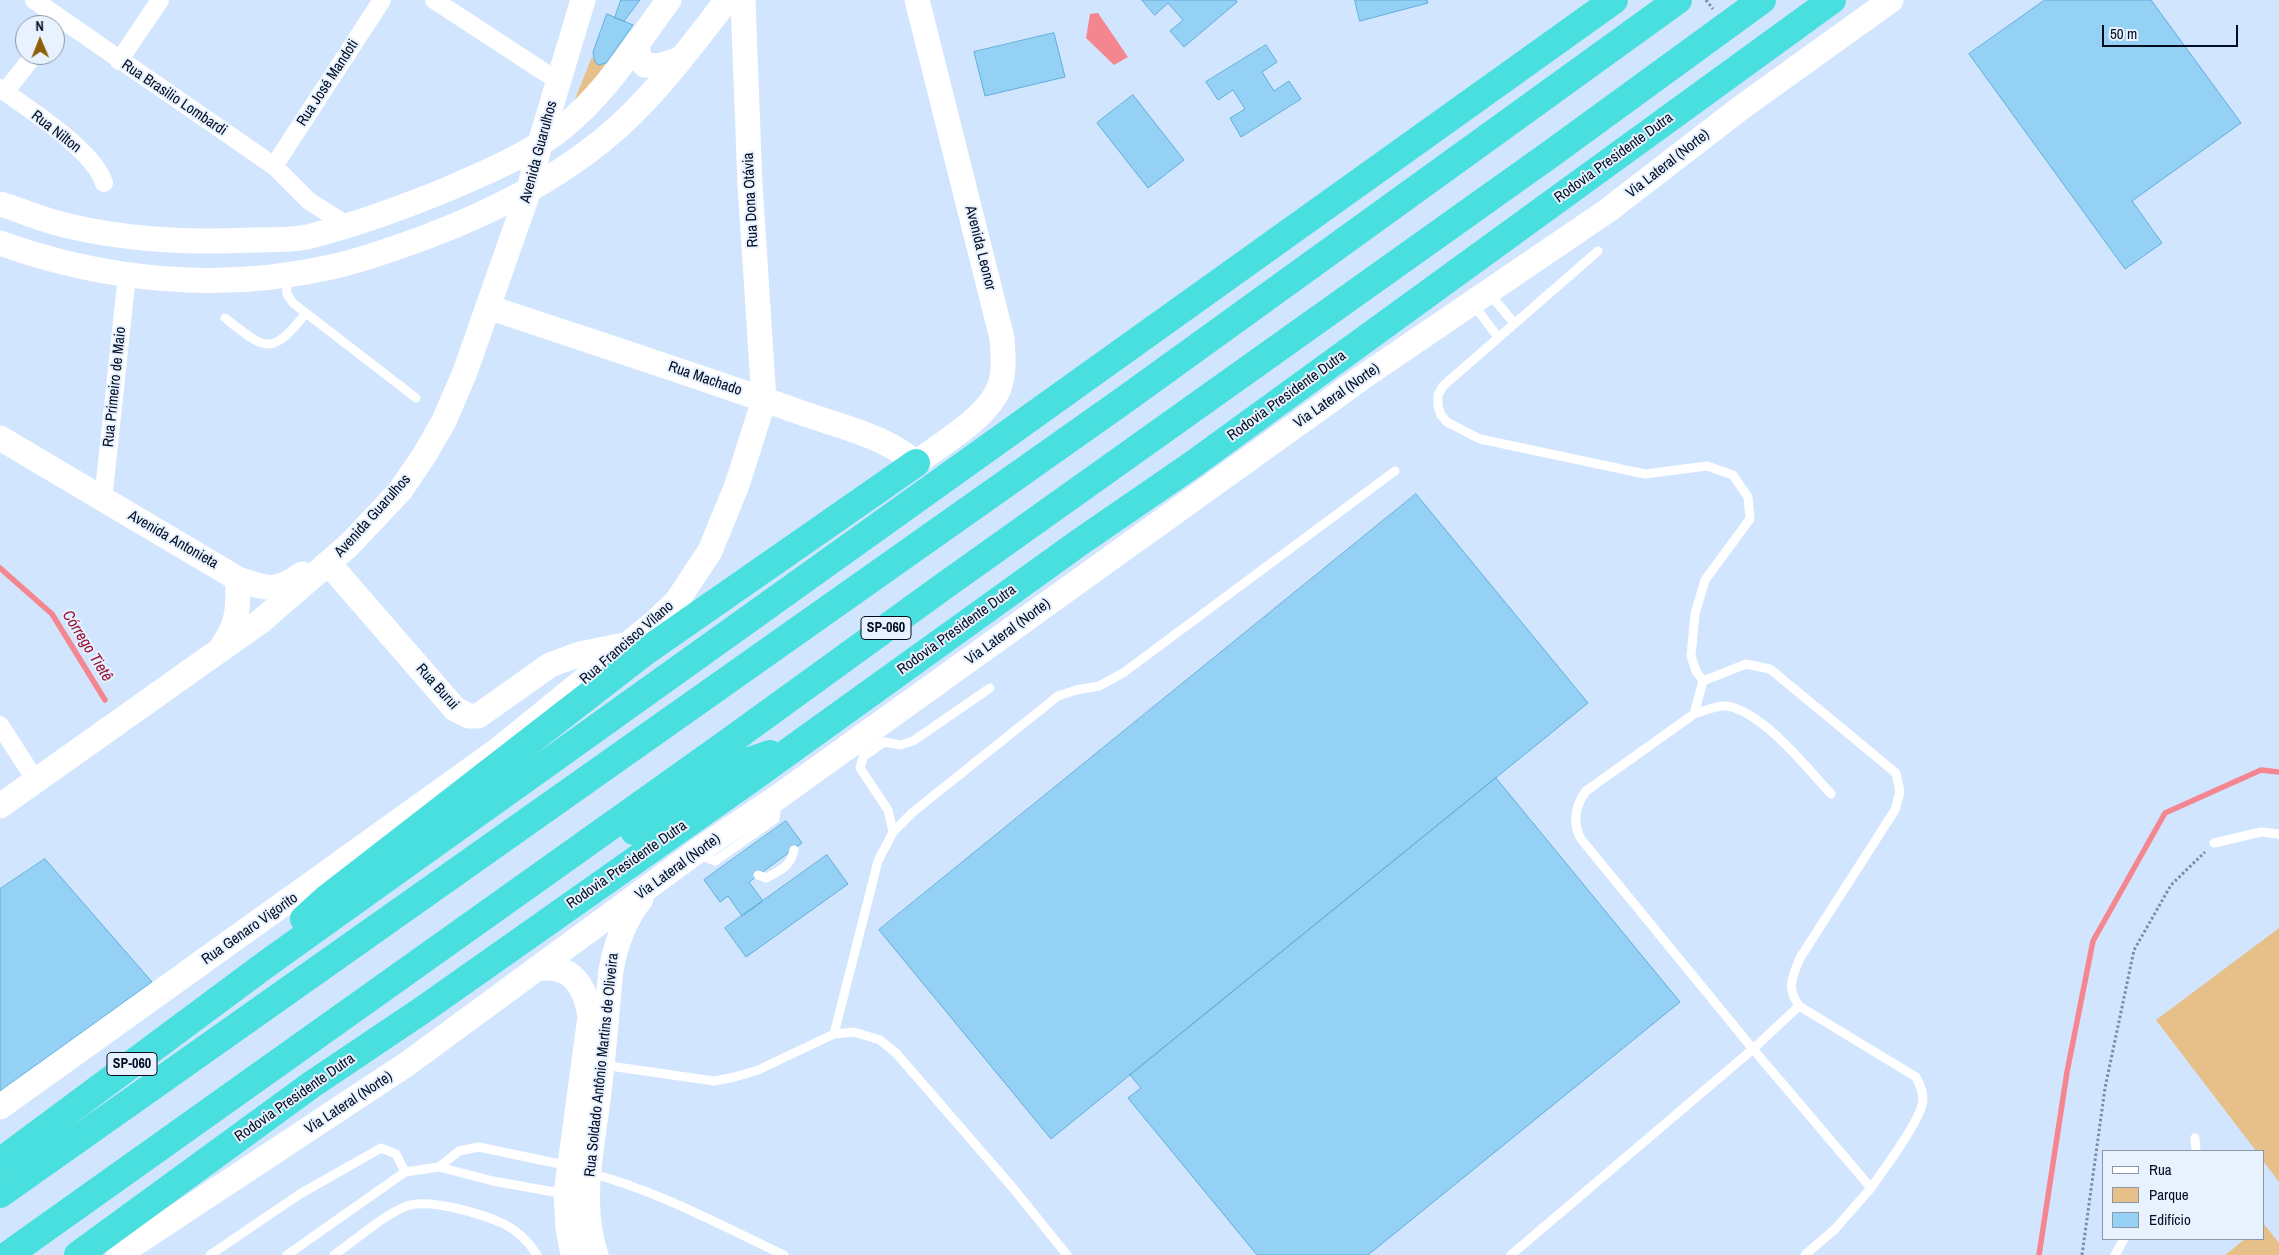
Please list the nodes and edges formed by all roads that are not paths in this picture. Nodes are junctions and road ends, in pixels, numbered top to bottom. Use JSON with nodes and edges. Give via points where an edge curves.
{"nodes":[{"id":1,"x":34,"y":0,"type":"edge"},
{"id":2,"x":160,"y":0,"type":"edge"},
{"id":3,"x":382,"y":0,"type":"edge"},
{"id":4,"x":434,"y":0,"type":"edge"},
{"id":5,"x":584,"y":0,"type":"edge"},
{"id":6,"x":670,"y":0,"type":"edge"},
{"id":7,"x":727,"y":0,"type":"edge"},
{"id":8,"x":743,"y":0,"type":"edge"},
{"id":9,"x":918,"y":0,"type":"edge"},
{"id":10,"x":1614,"y":0,"type":"edge"},
{"id":11,"x":1653,"y":0,"type":"edge"},
{"id":12,"x":1678,"y":0,"type":"edge"},
{"id":13,"x":1762,"y":0,"type":"edge"},
{"id":14,"x":1832,"y":0,"type":"edge"},
{"id":15,"x":1891,"y":0,"type":"edge"},
{"id":16,"x":49,"y":15,"type":"edge"},
{"id":17,"x":65,"y":28,"type":"edge"},
{"id":18,"x":637,"y":42,"type":"junction"},
{"id":19,"x":680,"y":59,"type":"junction"},
{"id":20,"x":119,"y":61,"type":"junction"},
{"id":21,"x":25,"y":65,"type":"edge"},
{"id":22,"x":558,"y":81,"type":"junction"},
{"id":23,"x":3,"y":90,"type":"edge"},
{"id":24,"x":1511,"y":120,"type":"junction"},
{"id":25,"x":540,"y":143,"type":"junction"},
{"id":26,"x":274,"y":166,"type":"junction"},
{"id":27,"x":486,"y":173,"type":"junction"},
{"id":28,"x":104,"y":183,"type":"dead end"},
{"id":29,"x":309,"y":201,"type":"junction"},
{"id":30,"x":0,"y":204,"type":"edge"},
{"id":31,"x":519,"y":205,"type":"junction"},
{"id":32,"x":402,"y":207,"type":"junction"},
{"id":33,"x":347,"y":225,"type":"junction"},
{"id":34,"x":310,"y":237,"type":"junction"},
{"id":35,"x":0,"y":243,"type":"edge"},
{"id":36,"x":1598,"y":252,"type":"dead end"},
{"id":37,"x":380,"y":254,"type":"junction"},
{"id":38,"x":127,"y":275,"type":"junction"},
{"id":39,"x":286,"y":275,"type":"junction"},
{"id":40,"x":1481,"y":298,"type":"junction"},
{"id":41,"x":488,"y":307,"type":"junction"},
{"id":42,"x":306,"y":313,"type":"junction"},
{"id":43,"x":226,"y":318,"type":"dead end"},
{"id":44,"x":1514,"y":323,"type":"junction"},
{"id":45,"x":1498,"y":337,"type":"junction"},
{"id":46,"x":416,"y":398,"type":"dead end"},
{"id":47,"x":764,"y":400,"type":"junction"},
{"id":48,"x":0,"y":438,"type":"edge"},
{"id":49,"x":916,"y":463,"type":"junction"},
{"id":50,"x":1395,"y":471,"type":"dead end"},
{"id":51,"x":103,"y":500,"type":"junction"},
{"id":52,"x":349,"y":545,"type":"junction"},
{"id":53,"x":329,"y":564,"type":"junction"},
{"id":54,"x":238,"y":579,"type":"junction"},
{"id":55,"x":630,"y":643,"type":"junction"},
{"id":56,"x":216,"y":654,"type":"junction"},
{"id":57,"x":1703,"y":681,"type":"junction"},
{"id":58,"x":990,"y":688,"type":"dead end"},
{"id":59,"x":1694,"y":714,"type":"junction"},
{"id":60,"x":0,"y":725,"type":"edge"},
{"id":61,"x":801,"y":743,"type":"junction"},
{"id":62,"x":498,"y":750,"type":"joint"},
{"id":63,"x":36,"y":781,"type":"junction"},
{"id":64,"x":1831,"y":794,"type":"dead end"},
{"id":65,"x":0,"y":806,"type":"edge"},
{"id":66,"x":894,"y":832,"type":"junction"},
{"id":67,"x":2279,"y":834,"type":"edge"},
{"id":68,"x":2214,"y":843,"type":"road end"},
{"id":69,"x":794,"y":850,"type":"dead end"},
{"id":70,"x":706,"y":857,"type":"junction"},
{"id":71,"x":729,"y":862,"type":"dead end"},
{"id":72,"x":758,"y":876,"type":"dead end"},
{"id":73,"x":652,"y":885,"type":"junction"},
{"id":74,"x":265,"y":966,"type":"junction"},
{"id":75,"x":537,"y":969,"type":"junction"},
{"id":76,"x":1799,"y":1006,"type":"junction"},
{"id":77,"x":834,"y":1034,"type":"junction"},
{"id":78,"x":1753,"y":1050,"type":"junction"},
{"id":79,"x":602,"y":1065,"type":"junction"},
{"id":80,"x":0,"y":1107,"type":"edge"},
{"id":81,"x":2196,"y":1138,"type":"dead end"},
{"id":82,"x":2196,"y":1150,"type":"edge"},
{"id":83,"x":0,"y":1162,"type":"edge"},
{"id":84,"x":439,"y":1167,"type":"junction"},
{"id":85,"x":580,"y":1169,"type":"junction"},
{"id":86,"x":406,"y":1172,"type":"junction"},
{"id":87,"x":1871,"y":1188,"type":"junction"},
{"id":88,"x":0,"y":1194,"type":"edge"},
{"id":89,"x":566,"y":1194,"type":"junction"},
{"id":90,"x":57,"y":1220,"type":"junction"},
{"id":91,"x":2123,"y":1240,"type":"edge"},
{"id":92,"x":8,"y":1255,"type":"edge"},
{"id":93,"x":78,"y":1255,"type":"edge"},
{"id":94,"x":118,"y":1255,"type":"edge"},
{"id":95,"x":210,"y":1255,"type":"edge"},
{"id":96,"x":287,"y":1255,"type":"edge"},
{"id":97,"x":334,"y":1255,"type":"edge"},
{"id":98,"x":537,"y":1255,"type":"edge"},
{"id":99,"x":573,"y":1255,"type":"edge"},
{"id":100,"x":596,"y":1255,"type":"edge"},
{"id":101,"x":784,"y":1255,"type":"edge"},
{"id":102,"x":1067,"y":1255,"type":"edge"},
{"id":103,"x":1510,"y":1255,"type":"edge"},
{"id":104,"x":1805,"y":1255,"type":"edge"},
{"id":105,"x":2115,"y":1255,"type":"edge"}],
"edges":[{"from":1,"to":16,"type":"street","name":"Rua Brasilio Lombardi"},
{"from":2,"to":20,"type":"street"},
{"from":3,"to":26,"type":"street","name":"Rua José Mandoti"},
{"from":4,"to":22,"type":"street"},
{"from":5,"to":22,"type":"main road","name":"Avenida Guarulhos"},
{"from":6,"to":18,"type":"main road"},
{"from":7,"to":19,"type":"main road"},
{"from":8,"to":47,"type":"main road","name":"Rua Dona Otávia","via":[[750,185]]},
{"from":9,"to":49,"type":"main road","name":"Avenida Leonor","via":[[1002,338],[1004,362],[999,388],[984,411]]},
{"from":10,"to":74,"type":"highway","number":"SP-060"},
{"from":11,"to":24,"type":"highway","via":[[1578,50],[1526,96]]},
{"from":12,"to":24,"type":"highway","number":"SP-060"},
{"from":13,"to":90,"type":"highway","number":"SP-060"},
{"from":14,"to":61,"type":"highway","name":"Rodovia Presidente Dutra","number":"SP-060","via":[[1192,465]]},
{"from":15,"to":40,"type":"main road","name":"Via Lateral (Norte)","via":[[1742,107],[1607,211]]},
{"from":17,"to":20,"type":"street","name":"Rua Brasilio Lombardi"},
{"from":18,"to":19,"type":"main road","via":[[639,57],[645,65],[659,66]]},
{"from":18,"to":25,"type":"main road","via":[[605,86],[562,128]]},
{"from":19,"to":31,"type":"main road","via":[[630,116]]},
{"from":20,"to":26,"type":"street","name":"Rua Brasilio Lombardi"},
{"from":21,"to":23,"type":"street"},
{"from":22,"to":25,"type":"main road","name":"Avenida Guarulhos"},
{"from":23,"to":28,"type":"street","name":"Rua Nilton","via":[[76,145],[100,172]]},
{"from":24,"to":88,"type":"highway","number":"SP-060","via":[[1127,398]]},
{"from":25,"to":27,"type":"main road"},
{"from":25,"to":31,"type":"main road","name":"Avenida Guarulhos"},
{"from":26,"to":29,"type":"street","name":"Rua Brasilio Lombardi"},
{"from":27,"to":31,"type":"main road"},
{"from":27,"to":32,"type":"main road"},
{"from":29,"to":33,"type":"street","name":"Rua Brasilio Lombardi"},
{"from":29,"to":34,"type":"street","via":[[314,221]]},
{"from":30,"to":34,"type":"main road","via":[[51,221],[140,238],[196,241]]},
{"from":31,"to":37,"type":"main road"},
{"from":31,"to":41,"type":"main road","name":"Avenida Guarulhos"},
{"from":32,"to":33,"type":"main road"},
{"from":32,"to":37,"type":"main road","via":[[401,233]]},
{"from":33,"to":34,"type":"main road"},
{"from":35,"to":38,"type":"main road","via":[[44,258]]},
{"from":36,"to":44,"type":"lane"},
{"from":37,"to":39,"type":"main road"},
{"from":38,"to":39,"type":"main road","via":[[201,281]]},
{"from":38,"to":51,"type":"street","name":"Rua Primeiro de Maio"},
{"from":39,"to":42,"type":"lane","via":[[287,294]]},
{"from":40,"to":44,"type":"lane"},
{"from":40,"to":45,"type":"lane"},
{"from":40,"to":70,"type":"main road","name":"Via Lateral (Norte)","via":[[1363,377],[777,814]]},
{"from":41,"to":47,"type":"main road","name":"Rua Machado"},
{"from":41,"to":52,"type":"main road","name":"Avenida Guarulhos","via":[[465,372],[425,454],[400,491]]},
{"from":42,"to":43,"type":"lane","via":[[288,336],[274,344],[251,338]]},
{"from":42,"to":46,"type":"lane"},
{"from":44,"to":45,"type":"lane"},
{"from":45,"to":57,"type":"lane","via":[[1443,386],[1438,395],[1438,406],[1448,422],[1480,439],[1645,474],[1707,466],[1733,475],[1748,497],[1750,519],[1705,580],[1695,614],[1691,656]]},
{"from":47,"to":49,"type":"main road","name":"Rua Machado","via":[[887,444]]},
{"from":47,"to":55,"type":"main road","name":"Rua Francisco Vilano","via":[[737,485],[710,551],[676,601]]},
{"from":48,"to":51,"type":"main road","name":"Avenida Antonieta"},
{"from":49,"to":74,"type":"highway","via":[[646,650],[326,899],[287,936]]},
{"from":50,"to":66,"type":"lane","via":[[1122,673],[1099,686],[1058,696],[913,812]]},
{"from":51,"to":54,"type":"main road","name":"Avenida Antonieta"},
{"from":52,"to":53,"type":"main road","name":"Avenida Guarulhos"},
{"from":52,"to":54,"type":"main road","name":"Avenida Antonieta","via":[[328,554],[293,581],[278,588],[262,587]]},
{"from":53,"to":55,"type":"main road","name":"Rua Burui","via":[[455,709],[469,716],[483,713],[550,665],[580,654]]},
{"from":53,"to":56,"type":"main road","name":"Avenida Guarulhos"},
{"from":54,"to":56,"type":"main road","via":[[238,608],[233,630]]},
{"from":55,"to":62,"type":"main road","name":"Rua Francisco Vilano"},
{"from":56,"to":63,"type":"main road","name":"Avenida Guarulhos"},
{"from":57,"to":59,"type":"lane"},
{"from":57,"to":76,"type":"lane","via":[[1746,664],[1770,670],[1896,773],[1900,792],[1895,810],[1790,981],[1791,996]]},
{"from":58,"to":66,"type":"lane","via":[[913,741],[900,745],[884,742],[863,757],[860,762],[862,773],[888,810]]},
{"from":59,"to":64,"type":"lane","via":[[1727,706],[1747,713],[1769,729]]},
{"from":59,"to":78,"type":"lane","via":[[1586,790],[1576,808],[1575,820],[1581,838]]},
{"from":60,"to":63,"type":"street"},
{"from":61,"to":90,"type":"highway","via":[[729,768],[594,858],[394,1002],[142,1176],[76,1219]]},
{"from":61,"to":93,"type":"highway","name":"Rodovia Presidente Dutra","number":"SP-060","via":[[311,1085]]},
{"from":62,"to":80,"type":"main road","name":"Rua Genaro Vigorito"},
{"from":63,"to":65,"type":"main road","name":"Avenida Guarulhos"},
{"from":66,"to":77,"type":"lane","via":[[878,861],[871,884]]},
{"from":67,"to":68,"type":"lane","via":[[2261,832]]},
{"from":69,"to":72,"type":"lane","via":[[792,861],[779,871],[766,878]]},
{"from":70,"to":71,"type":"lane"},
{"from":70,"to":73,"type":"main road","name":"Via Lateral (Norte)"},
{"from":73,"to":75,"type":"main road","name":"Via Lateral (Norte)"},
{"from":73,"to":79,"type":"main road","name":"Rua Soldado Antônio Martins de Oliveira","via":[[634,908],[616,946]]},
{"from":74,"to":83,"type":"highway","number":"SP-060"},
{"from":75,"to":85,"type":"main road","name":"Rua Soldado Antônio Martins de Oliveira","via":[[550,967],[570,975],[581,986],[589,1008]]},
{"from":75,"to":94,"type":"main road","name":"Via Lateral (Norte)","via":[[407,1064]]},
{"from":76,"to":78,"type":"lane"},
{"from":76,"to":87,"type":"lane","via":[[1916,1077],[1922,1089],[1923,1102],[1915,1120]]},
{"from":77,"to":79,"type":"lane","via":[[735,1078],[714,1080]]},
{"from":77,"to":102,"type":"lane","via":[[866,1034],[896,1053]]},
{"from":78,"to":87,"type":"lane"},
{"from":78,"to":103,"type":"lane"},
{"from":79,"to":85,"type":"main road","name":"Rua Soldado Antônio Martins de Oliveira"},
{"from":81,"to":82,"type":"lane"},
{"from":84,"to":85,"type":"lane","via":[[459,1151],[479,1147]]},
{"from":84,"to":86,"type":"lane"},
{"from":84,"to":89,"type":"lane"},
{"from":85,"to":89,"type":"main road","name":"Rua Soldado Antônio Martins de Oliveira"},
{"from":85,"to":100,"type":"main road","name":"Rua Soldado Antônio Martins de Oliveira"},
{"from":85,"to":101,"type":"lane","via":[[623,1182],[681,1206]]},
{"from":86,"to":95,"type":"lane","via":[[396,1154],[381,1148],[300,1194]]},
{"from":86,"to":96,"type":"lane"},
{"from":87,"to":104,"type":"lane","via":[[1835,1229]]},
{"from":89,"to":99,"type":"main road","name":"Rua Soldado Antônio Martins de Oliveira"},
{"from":90,"to":92,"type":"highway","number":"SP-060"},
{"from":91,"to":105,"type":"lane"},
{"from":97,"to":98,"type":"lane","via":[[400,1209],[426,1203],[486,1217],[505,1225],[530,1244]]}]}
